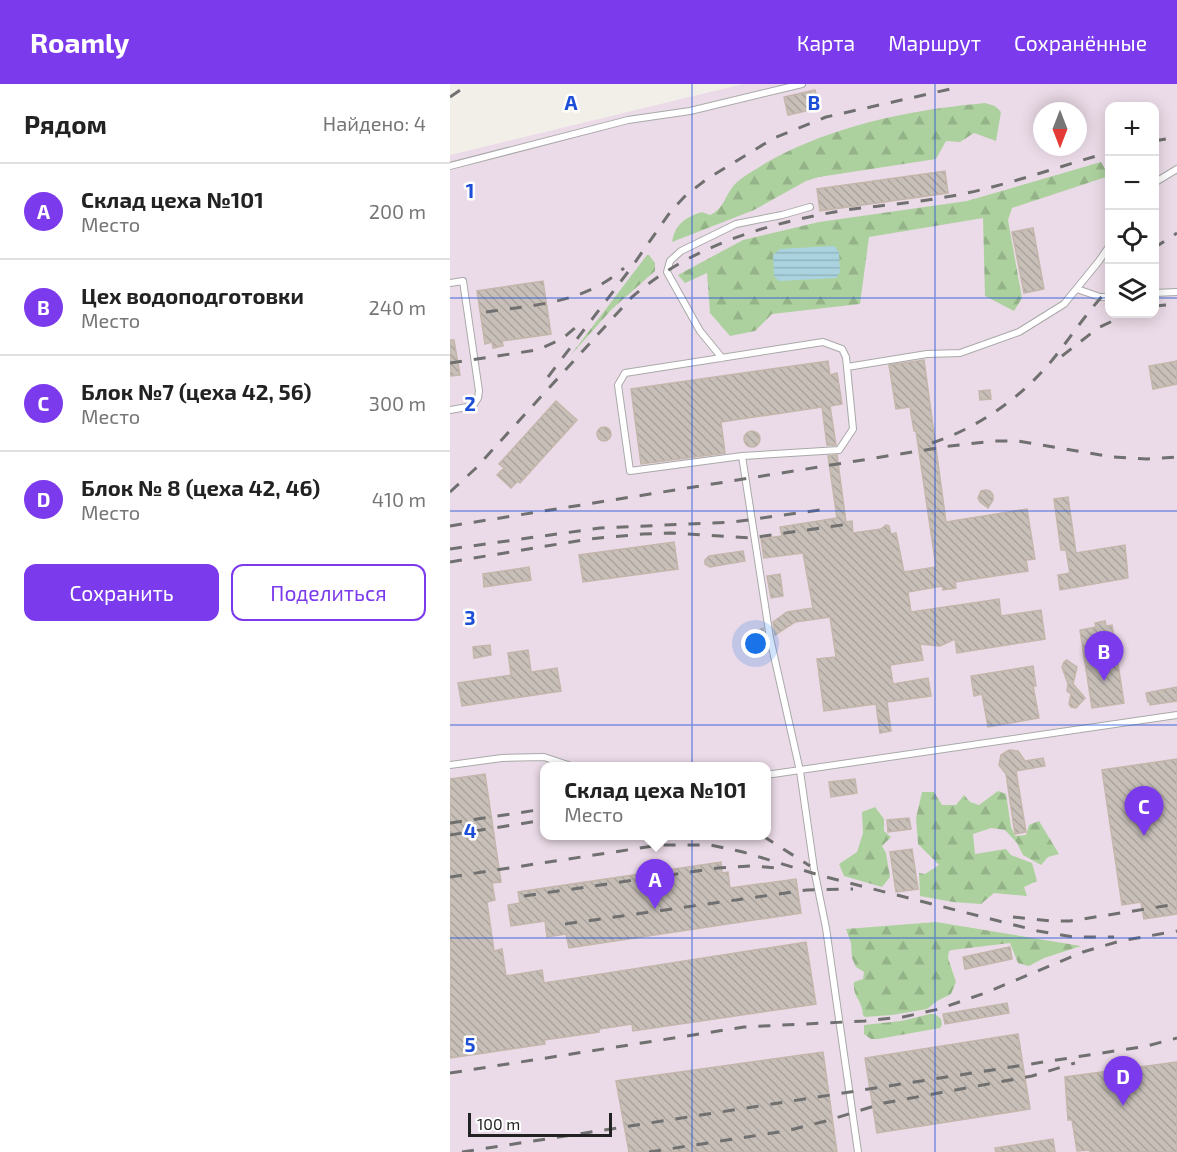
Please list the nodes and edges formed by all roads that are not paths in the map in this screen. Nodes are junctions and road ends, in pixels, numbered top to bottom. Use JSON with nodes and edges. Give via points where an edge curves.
{"nodes":[{"id":1,"x":802,"y":84,"type":"edge"},
{"id":2,"x":450,"y":166,"type":"edge"},
{"id":3,"x":1177,"y":169,"type":"edge"},
{"id":4,"x":1159,"y":180,"type":"edge"},
{"id":5,"x":810,"y":207,"type":"dead end"},
{"id":6,"x":1105,"y":252,"type":"edge"},
{"id":7,"x":450,"y":283,"type":"edge"},
{"id":8,"x":1077,"y":289,"type":"junction"},
{"id":9,"x":1177,"y":292,"type":"edge"},
{"id":10,"x":1159,"y":293,"type":"edge"},
{"id":11,"x":1105,"y":297,"type":"edge"},
{"id":12,"x":722,"y":358,"type":"junction"},
{"id":13,"x":847,"y":367,"type":"junction"},
{"id":14,"x":450,"y":410,"type":"edge"},
{"id":15,"x":742,"y":456,"type":"junction"},
{"id":16,"x":1177,"y":715,"type":"edge"},
{"id":17,"x":559,"y":762,"type":"edge"},
{"id":18,"x":450,"y":765,"type":"edge"},
{"id":19,"x":800,"y":771,"type":"junction"},
{"id":20,"x":771,"y":774,"type":"edge"},
{"id":21,"x":858,"y":1152,"type":"edge"}],
"edges":[{"from":1,"to":2,"type":"lane","via":[[690,111],[628,120]]},
{"from":3,"to":4,"type":"lane"},
{"from":5,"to":12,"type":"lane","via":[[736,224],[681,251],[670,261],[668,272],[700,331]]},
{"from":6,"to":8,"type":"lane"},
{"from":7,"to":14,"type":"lane","via":[[463,281],[479,392],[473,406]]},
{"from":8,"to":11,"type":"lane"},
{"from":8,"to":13,"type":"lane","via":[[1064,304],[1019,332],[960,353],[927,354]]},
{"from":9,"to":10,"type":"lane"},
{"from":12,"to":13,"type":"lane","via":[[823,342],[842,348]]},
{"from":12,"to":15,"type":"lane","via":[[625,373],[618,385],[630,471]]},
{"from":13,"to":15,"type":"lane","via":[[853,429],[839,450]]},
{"from":15,"to":19,"type":"lane","via":[[770,638]]},
{"from":16,"to":19,"type":"lane"},
{"from":17,"to":18,"type":"lane","via":[[544,757],[502,758]]},
{"from":19,"to":20,"type":"lane"},
{"from":19,"to":21,"type":"lane"}]}
